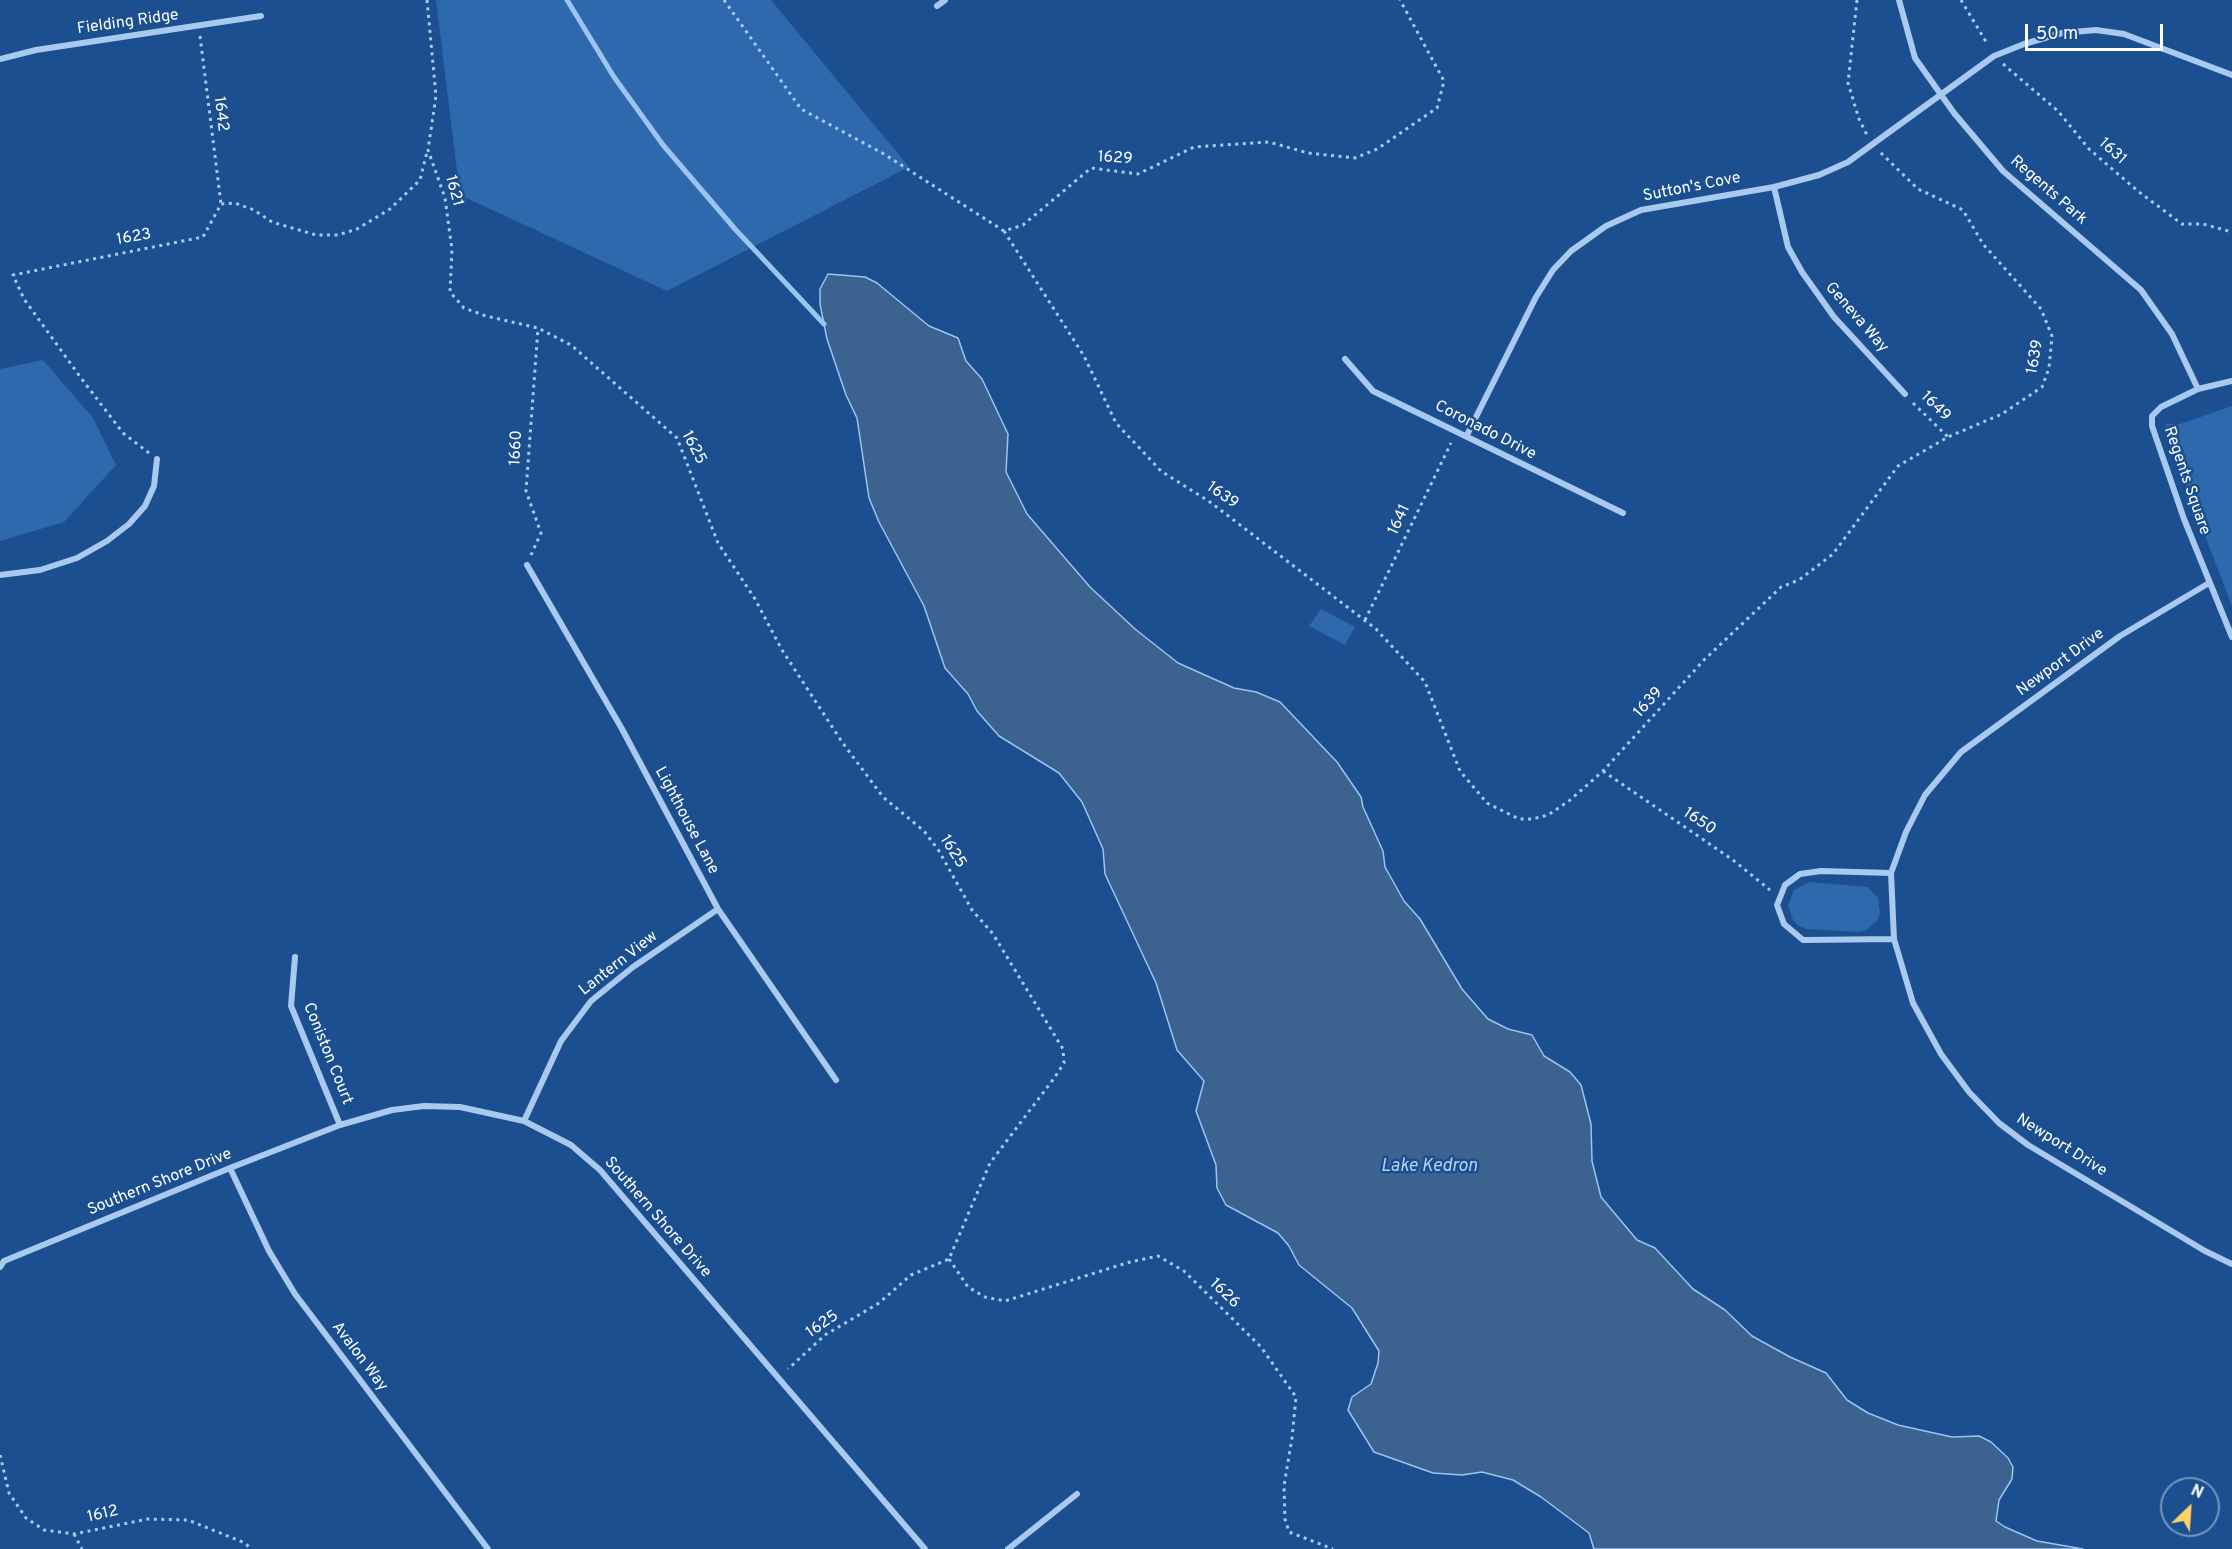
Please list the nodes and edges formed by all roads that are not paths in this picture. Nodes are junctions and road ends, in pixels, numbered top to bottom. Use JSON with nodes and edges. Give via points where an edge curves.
{"nodes":[{"id":1,"x":945,"y":0,"type":"edge"},
{"id":2,"x":1899,"y":0,"type":"edge"},
{"id":3,"x":937,"y":6,"type":"dead end"},
{"id":4,"x":261,"y":16,"type":"dead end"},
{"id":5,"x":0,"y":59,"type":"edge"},
{"id":6,"x":2232,"y":75,"type":"edge"},
{"id":7,"x":1942,"y":93,"type":"junction"},
{"id":8,"x":1774,"y":187,"type":"junction"},
{"id":9,"x":1345,"y":359,"type":"dead end"},
{"id":10,"x":2232,"y":381,"type":"edge"},
{"id":11,"x":2198,"y":389,"type":"junction"},
{"id":12,"x":1905,"y":394,"type":"road end"},
{"id":13,"x":1467,"y":435,"type":"junction"},
{"id":14,"x":157,"y":459,"type":"road end"},
{"id":15,"x":1623,"y":513,"type":"dead end"},
{"id":16,"x":527,"y":565,"type":"road end"},
{"id":17,"x":0,"y":575,"type":"edge"},
{"id":18,"x":2210,"y":583,"type":"junction"},
{"id":19,"x":2232,"y":637,"type":"edge"},
{"id":20,"x":1891,"y":873,"type":"junction"},
{"id":21,"x":718,"y":909,"type":"junction"},
{"id":22,"x":1894,"y":939,"type":"junction"},
{"id":23,"x":295,"y":957,"type":"dead end"},
{"id":24,"x":836,"y":1080,"type":"dead end"},
{"id":25,"x":524,"y":1122,"type":"junction"},
{"id":26,"x":340,"y":1125,"type":"junction"},
{"id":27,"x":230,"y":1168,"type":"junction"},
{"id":28,"x":1,"y":1262,"type":"edge"},
{"id":29,"x":2232,"y":1264,"type":"edge"},
{"id":30,"x":1077,"y":1494,"type":"dead end"},
{"id":31,"x":488,"y":1549,"type":"edge"},
{"id":32,"x":925,"y":1549,"type":"edge"},
{"id":33,"x":1008,"y":1549,"type":"edge"}],
"edges":[{"from":1,"to":3,"type":"street"},
{"from":2,"to":7,"type":"street","name":"Regents Park","via":[[1915,58]]},
{"from":4,"to":5,"type":"street","name":"Fielding Ridge","via":[[36,50]]},
{"from":6,"to":7,"type":"street","name":"Sutton's Cove","via":[[2154,43],[2096,30],[2062,33],[1994,56]]},
{"from":7,"to":8,"type":"street","name":"Sutton's Cove","via":[[1839,166]]},
{"from":7,"to":11,"type":"street","name":"Regents Park","via":[[2003,171],[2140,290],[2172,334]]},
{"from":8,"to":12,"type":"street","name":"Geneva Way","via":[[1788,247],[1802,272],[1834,317]]},
{"from":8,"to":13,"type":"street","name":"Sutton's Cove","via":[[1641,210],[1606,226],[1571,252],[1553,270],[1536,297]]},
{"from":9,"to":13,"type":"street","name":"Coronado Drive","via":[[1373,391]]},
{"from":10,"to":11,"type":"street","name":"Regents Square"},
{"from":11,"to":18,"type":"street","name":"Regents Square","via":[[2161,407],[2152,416],[2152,426]]},
{"from":13,"to":15,"type":"street","name":"Coronado Drive"},
{"from":14,"to":17,"type":"street","via":[[154,486],[145,506],[107,541],[77,558],[40,570]]},
{"from":16,"to":21,"type":"street","name":"Lighthouse Lane","via":[[622,729]]},
{"from":18,"to":19,"type":"street","name":"Regents Square"},
{"from":18,"to":20,"type":"street","name":"Newport Drive","via":[[2120,636],[1960,752],[1925,795]]},
{"from":20,"to":22,"type":"street","name":"Newport Drive"},
{"from":20,"to":22,"type":"street","via":[[1800,874],[1785,885],[1778,905],[1784,924],[1803,940]]},
{"from":21,"to":24,"type":"street","name":"Lighthouse Lane"},
{"from":21,"to":25,"type":"street","name":"Lantern View","via":[[591,1000],[561,1041]]},
{"from":22,"to":29,"type":"street","name":"Newport Drive","via":[[1913,1003],[1941,1054],[1969,1092],[1999,1123],[2028,1145]]},
{"from":23,"to":26,"type":"street","name":"Coniston Court","via":[[291,1006]]},
{"from":25,"to":26,"type":"street","name":"Southern Shore Drive","via":[[460,1107],[424,1106],[392,1110]]},
{"from":25,"to":32,"type":"street","name":"Southern Shore Drive","via":[[571,1145],[600,1170]]},
{"from":26,"to":27,"type":"street","name":"Southern Shore Drive"},
{"from":27,"to":28,"type":"street","name":"Southern Shore Drive"},
{"from":27,"to":31,"type":"street","name":"Avalon Way","via":[[269,1251],[295,1294]]},
{"from":30,"to":33,"type":"street"}]}
